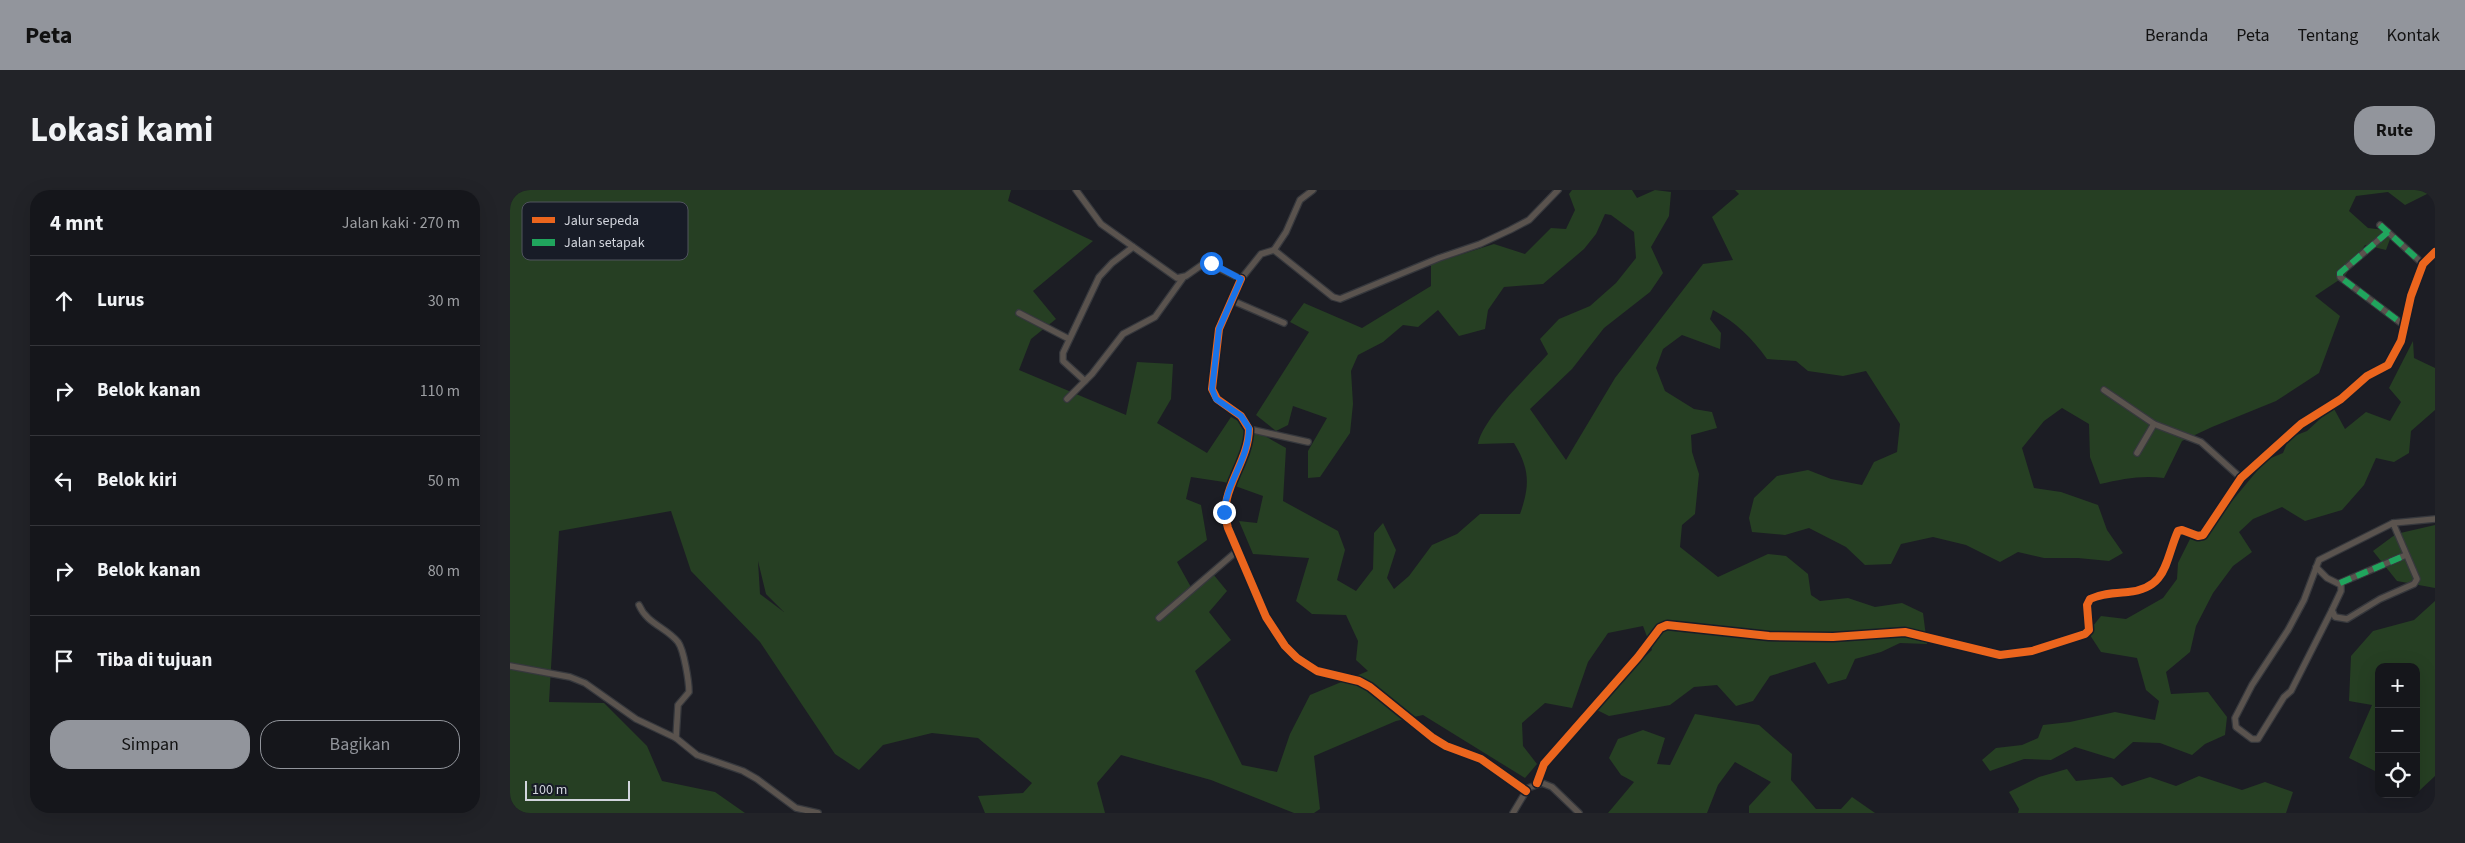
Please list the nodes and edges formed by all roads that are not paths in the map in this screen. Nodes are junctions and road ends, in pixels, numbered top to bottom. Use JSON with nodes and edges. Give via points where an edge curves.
{"nodes":[{"id":1,"x":1076,"y":190,"type":"edge"},
{"id":2,"x":1299,"y":190,"type":"edge"},
{"id":3,"x":1313,"y":190,"type":"edge"},
{"id":4,"x":1558,"y":190,"type":"edge"},
{"id":5,"x":1303,"y":197,"type":"junction"},
{"id":6,"x":2380,"y":225,"type":"dead end"},
{"id":7,"x":2388,"y":232,"type":"junction"},
{"id":8,"x":1133,"y":247,"type":"junction"},
{"id":9,"x":1274,"y":250,"type":"junction"},
{"id":10,"x":2435,"y":252,"type":"edge"},
{"id":11,"x":2423,"y":264,"type":"junction"},
{"id":12,"x":1183,"y":278,"type":"junction"},
{"id":13,"x":1241,"y":279,"type":"junction"},
{"id":14,"x":1231,"y":300,"type":"junction"},
{"id":15,"x":1019,"y":313,"type":"dead end"},
{"id":16,"x":1284,"y":323,"type":"dead end"},
{"id":17,"x":2405,"y":326,"type":"junction"},
{"id":18,"x":1069,"y":339,"type":"junction"},
{"id":19,"x":1085,"y":381,"type":"junction"},
{"id":20,"x":2104,"y":390,"type":"dead end"},
{"id":21,"x":1067,"y":398,"type":"dead end"},
{"id":22,"x":2154,"y":424,"type":"junction"},
{"id":23,"x":1249,"y":428,"type":"junction"},
{"id":24,"x":1308,"y":442,"type":"dead end"},
{"id":25,"x":2137,"y":453,"type":"dead end"},
{"id":26,"x":2241,"y":478,"type":"junction"},
{"id":27,"x":2435,"y":519,"type":"edge"},
{"id":28,"x":2393,"y":523,"type":"junction"},
{"id":29,"x":1237,"y":551,"type":"junction"},
{"id":30,"x":2406,"y":554,"type":"junction"},
{"id":31,"x":2316,"y":566,"type":"junction"},
{"id":32,"x":2340,"y":583,"type":"junction"},
{"id":33,"x":638,"y":604,"type":"dead end"},
{"id":34,"x":2332,"y":610,"type":"junction"},
{"id":35,"x":1159,"y":618,"type":"dead end"},
{"id":36,"x":510,"y":666,"type":"edge"},
{"id":37,"x":676,"y":738,"type":"junction"},
{"id":38,"x":1537,"y":784,"type":"junction"},
{"id":39,"x":1526,"y":791,"type":"junction"},
{"id":40,"x":818,"y":813,"type":"edge"},
{"id":41,"x":1512,"y":813,"type":"edge"},
{"id":42,"x":1579,"y":813,"type":"edge"}],
"edges":[{"from":1,"to":8,"type":"street","via":[[1101,224]]},
{"from":2,"to":5,"type":"street"},
{"from":3,"to":5,"type":"street"},
{"from":4,"to":9,"type":"street","via":[[1529,220],[1510,230],[1348,297],[1333,297]]},
{"from":5,"to":9,"type":"street"},
{"from":6,"to":7,"type":"street"},
{"from":7,"to":11,"type":"street"},
{"from":7,"to":17,"type":"street","via":[[2340,273],[2340,277]]},
{"from":8,"to":12,"type":"street","via":[[1177,278]]},
{"from":8,"to":18,"type":"street","via":[[1099,278]]},
{"from":9,"to":13,"type":"street","via":[[1261,254]]},
{"from":10,"to":11,"type":"street"},
{"from":11,"to":17,"type":"street","via":[[2411,296]]},
{"from":12,"to":13,"type":"street","via":[[1206,262]]},
{"from":12,"to":19,"type":"street","via":[[1155,317],[1123,334]]},
{"from":13,"to":14,"type":"street"},
{"from":14,"to":16,"type":"street"},
{"from":14,"to":23,"type":"street","via":[[1218,335],[1212,389],[1216,399],[1241,416]]},
{"from":15,"to":18,"type":"street"},
{"from":17,"to":26,"type":"street","via":[[2388,365],[2367,376],[2346,396],[2301,424]]},
{"from":18,"to":19,"type":"street","via":[[1063,361]]},
{"from":19,"to":21,"type":"street"},
{"from":20,"to":22,"type":"street"},
{"from":22,"to":25,"type":"street"},
{"from":22,"to":26,"type":"street","via":[[2201,442]]},
{"from":23,"to":24,"type":"street"},
{"from":23,"to":29,"type":"street","via":[[1244,454],[1224,505],[1225,520]]},
{"from":26,"to":38,"type":"street","via":[[2203,535],[2178,531],[2169,560],[2156,582],[2144,589],[2090,598],[2087,605],[2088,632],[2032,651],[1989,654],[1905,632],[1833,637],[1768,636],[1681,625],[1663,626],[1544,764]]},
{"from":27,"to":28,"type":"street"},
{"from":28,"to":30,"type":"street"},
{"from":28,"to":31,"type":"street","via":[[2322,558]]},
{"from":29,"to":35,"type":"street"},
{"from":29,"to":39,"type":"street","via":[[1266,617],[1297,658],[1317,671],[1365,684],[1433,738],[1481,759]]},
{"from":30,"to":32,"type":"street"},
{"from":30,"to":34,"type":"street","via":[[2416,579],[2414,584],[2347,619],[2335,617]]},
{"from":31,"to":32,"type":"street","via":[[2328,578]]},
{"from":31,"to":34,"type":"street","via":[[2304,600],[2235,718],[2236,727],[2252,739],[2258,739],[2291,691]]},
{"from":32,"to":34,"type":"street","via":[[2341,591]]},
{"from":33,"to":37,"type":"street","via":[[650,621],[674,638],[681,649],[689,692],[678,705]]},
{"from":36,"to":37,"type":"street","via":[[570,677],[585,683],[636,719]]},
{"from":37,"to":40,"type":"street","via":[[697,755],[757,779],[796,808]]},
{"from":38,"to":39,"type":"street"},
{"from":38,"to":42,"type":"street","via":[[1552,787]]},
{"from":39,"to":41,"type":"street"}]}
